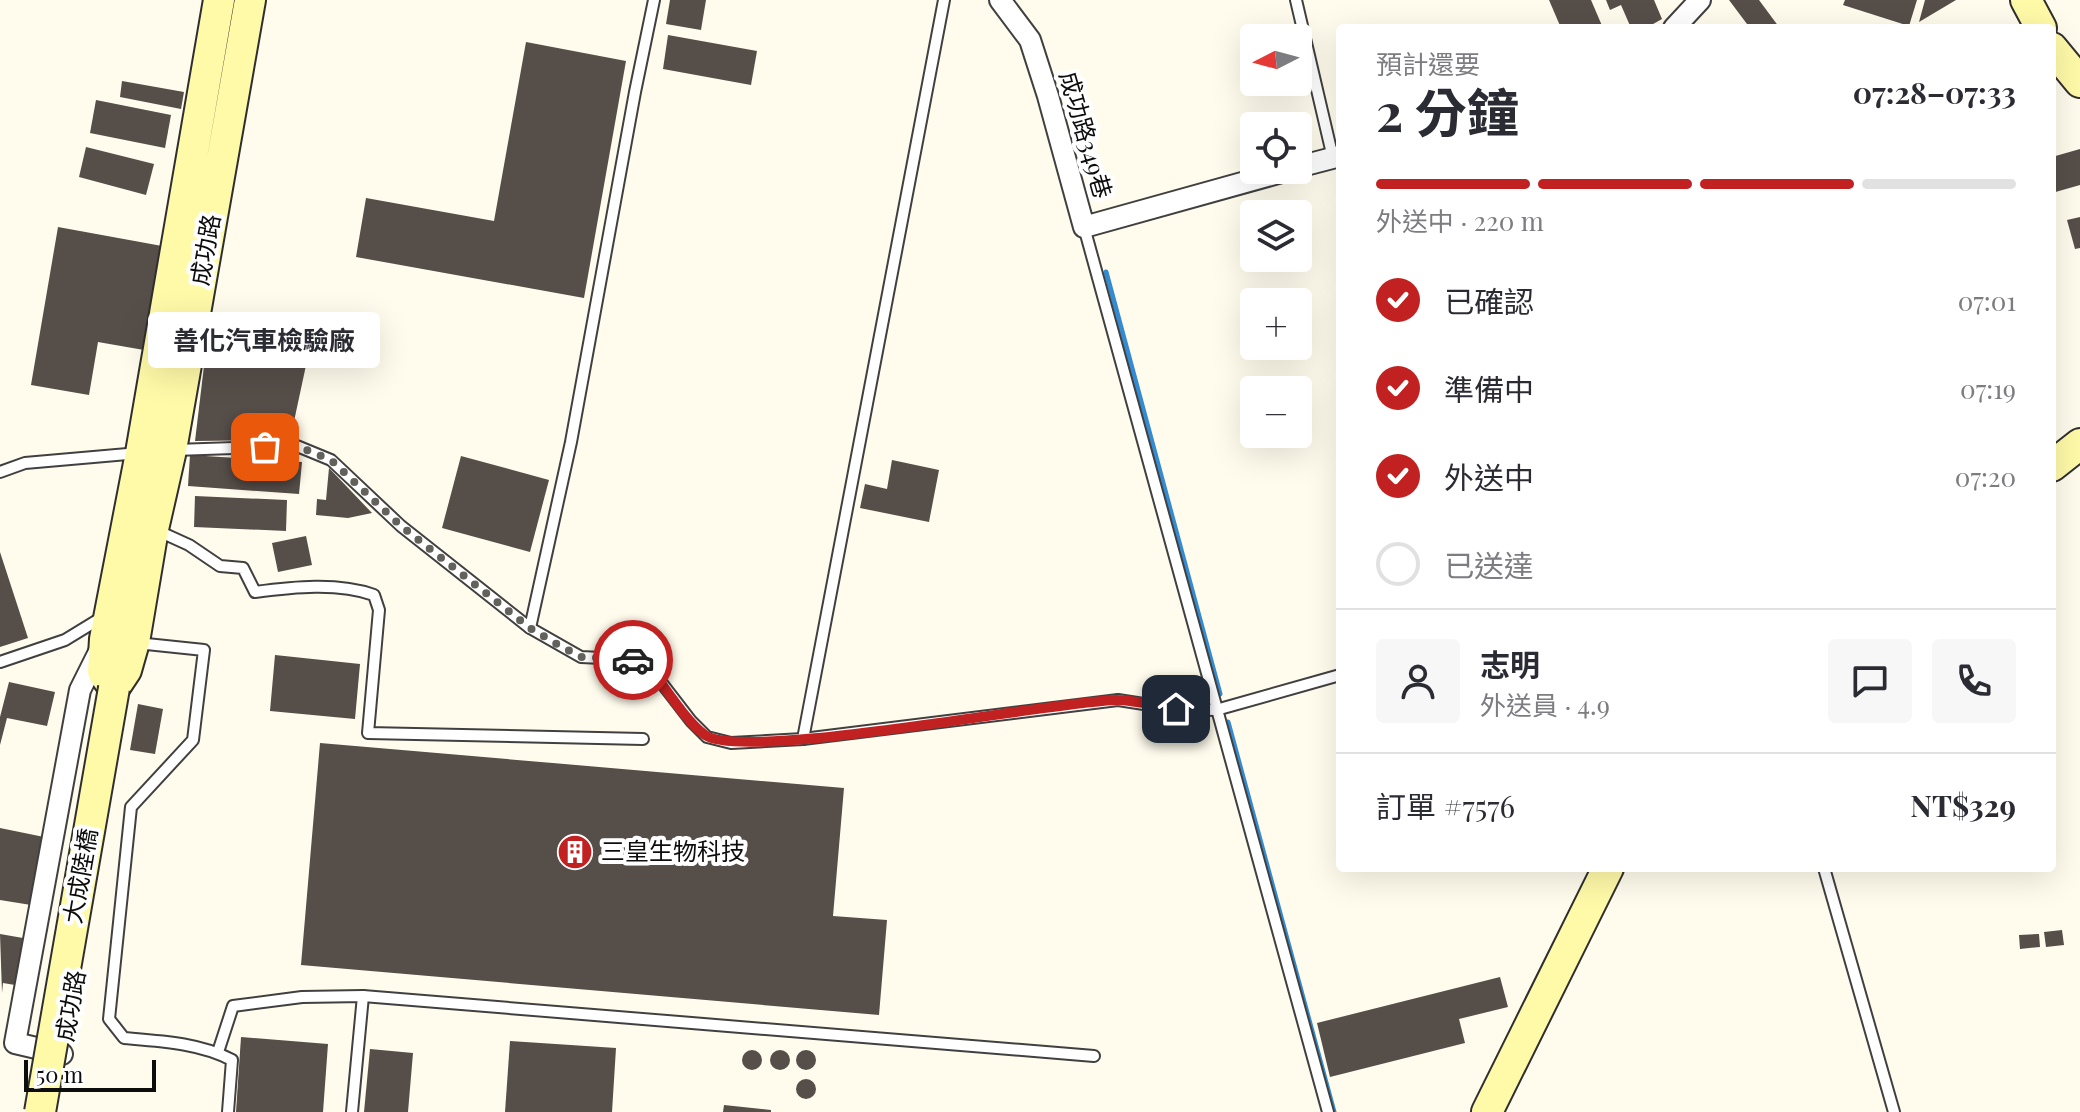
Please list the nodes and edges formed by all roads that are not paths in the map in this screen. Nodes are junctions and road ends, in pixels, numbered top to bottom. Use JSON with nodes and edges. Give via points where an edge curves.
{"nodes":[{"id":1,"x":219,"y":0,"type":"edge"},
{"id":2,"x":250,"y":0,"type":"edge"},
{"id":3,"x":654,"y":0,"type":"edge"},
{"id":4,"x":944,"y":0,"type":"edge"},
{"id":5,"x":1000,"y":0,"type":"edge"},
{"id":6,"x":1296,"y":0,"type":"edge"},
{"id":7,"x":1700,"y":0,"type":"edge"},
{"id":8,"x":2026,"y":0,"type":"edge"},
{"id":9,"x":1678,"y":24,"type":"edge"},
{"id":10,"x":2039,"y":24,"type":"edge"},
{"id":11,"x":2056,"y":53,"type":"edge"},
{"id":12,"x":2080,"y":82,"type":"edge"},
{"id":13,"x":1336,"y":153,"type":"edge"},
{"id":14,"x":1336,"y":157,"type":"edge"},
{"id":15,"x":1312,"y":163,"type":"edge"},
{"id":16,"x":1240,"y":184,"type":"edge"},
{"id":17,"x":1084,"y":227,"type":"junction"},
{"id":18,"x":2080,"y":444,"type":"edge"},
{"id":19,"x":156,"y":451,"type":"junction"},
{"id":20,"x":2056,"y":463,"type":"edge"},
{"id":21,"x":0,"y":472,"type":"edge"},
{"id":22,"x":153,"y":529,"type":"junction"},
{"id":23,"x":530,"y":628,"type":"junction"},
{"id":24,"x":116,"y":631,"type":"junction"},
{"id":25,"x":0,"y":662,"type":"edge"},
{"id":26,"x":1336,"y":676,"type":"edge"},
{"id":27,"x":114,"y":688,"type":"joint"},
{"id":28,"x":1216,"y":710,"type":"junction"},
{"id":29,"x":643,"y":739,"type":"dead end"},
{"id":30,"x":803,"y":739,"type":"junction"},
{"id":31,"x":1606,"y":872,"type":"edge"},
{"id":32,"x":1825,"y":872,"type":"edge"},
{"id":33,"x":363,"y":996,"type":"junction"},
{"id":34,"x":8,"y":1040,"type":"edge"},
{"id":35,"x":218,"y":1052,"type":"junction"},
{"id":36,"x":1094,"y":1056,"type":"dead end"},
{"id":37,"x":40,"y":1112,"type":"edge"},
{"id":38,"x":228,"y":1112,"type":"edge"},
{"id":39,"x":352,"y":1112,"type":"edge"},
{"id":40,"x":1328,"y":1112,"type":"edge"},
{"id":41,"x":1487,"y":1112,"type":"edge"},
{"id":42,"x":1894,"y":1112,"type":"edge"}],
"edges":[{"from":1,"to":19,"type":"main road","name":"成功路"},
{"from":2,"to":19,"type":"main road","name":"成功路"},
{"from":3,"to":23,"type":"lane","via":[[571,442]]},
{"from":4,"to":30,"type":"lane"},
{"from":5,"to":17,"type":"street","name":"成功路349巷","via":[[1021,25],[1037,59]]},
{"from":6,"to":13,"type":"lane"},
{"from":7,"to":9,"type":"street"},
{"from":8,"to":10,"type":"main road"},
{"from":11,"to":12,"type":"main road"},
{"from":14,"to":15,"type":"street"},
{"from":16,"to":17,"type":"street","name":"成功路349巷"},
{"from":17,"to":28,"type":"lane"},
{"from":18,"to":20,"type":"main road"},
{"from":19,"to":21,"type":"lane","via":[[25,463]]},
{"from":19,"to":22,"type":"main road","name":"成功路"},
{"from":19,"to":23,"type":"lane","via":[[297,446],[331,460],[401,526]]},
{"from":19,"to":24,"type":"main road","name":"成功路"},
{"from":22,"to":24,"type":"main road","name":"成功路"},
{"from":22,"to":29,"type":"lane","via":[[220,566],[243,568],[255,592],[357,589],[374,595],[379,610],[368,733]]},
{"from":23,"to":30,"type":"lane","via":[[581,657],[644,660],[707,737],[731,743]]},
{"from":24,"to":25,"type":"lane","via":[[65,640]]},
{"from":24,"to":27,"type":"main road","name":"成功路","via":[[126,670]]},
{"from":24,"to":34,"type":"street","name":"成功路","via":[[80,690]]},
{"from":24,"to":34,"type":"street","name":"成功路","via":[[128,693],[62,1054]]},
{"from":24,"to":35,"type":"lane","via":[[204,650],[193,740],[131,807],[109,1019],[124,1038]]},
{"from":26,"to":28,"type":"lane"},
{"from":27,"to":37,"type":"main road","name":"大成陸橋","bridge":true},
{"from":28,"to":30,"type":"lane","via":[[1118,700]]},
{"from":28,"to":40,"type":"lane"},
{"from":31,"to":41,"type":"main road"},
{"from":32,"to":42,"type":"lane"},
{"from":33,"to":35,"type":"lane","via":[[233,1006]]},
{"from":33,"to":36,"type":"lane"},
{"from":33,"to":39,"type":"lane"},
{"from":35,"to":38,"type":"lane","via":[[232,1060]]}]}
